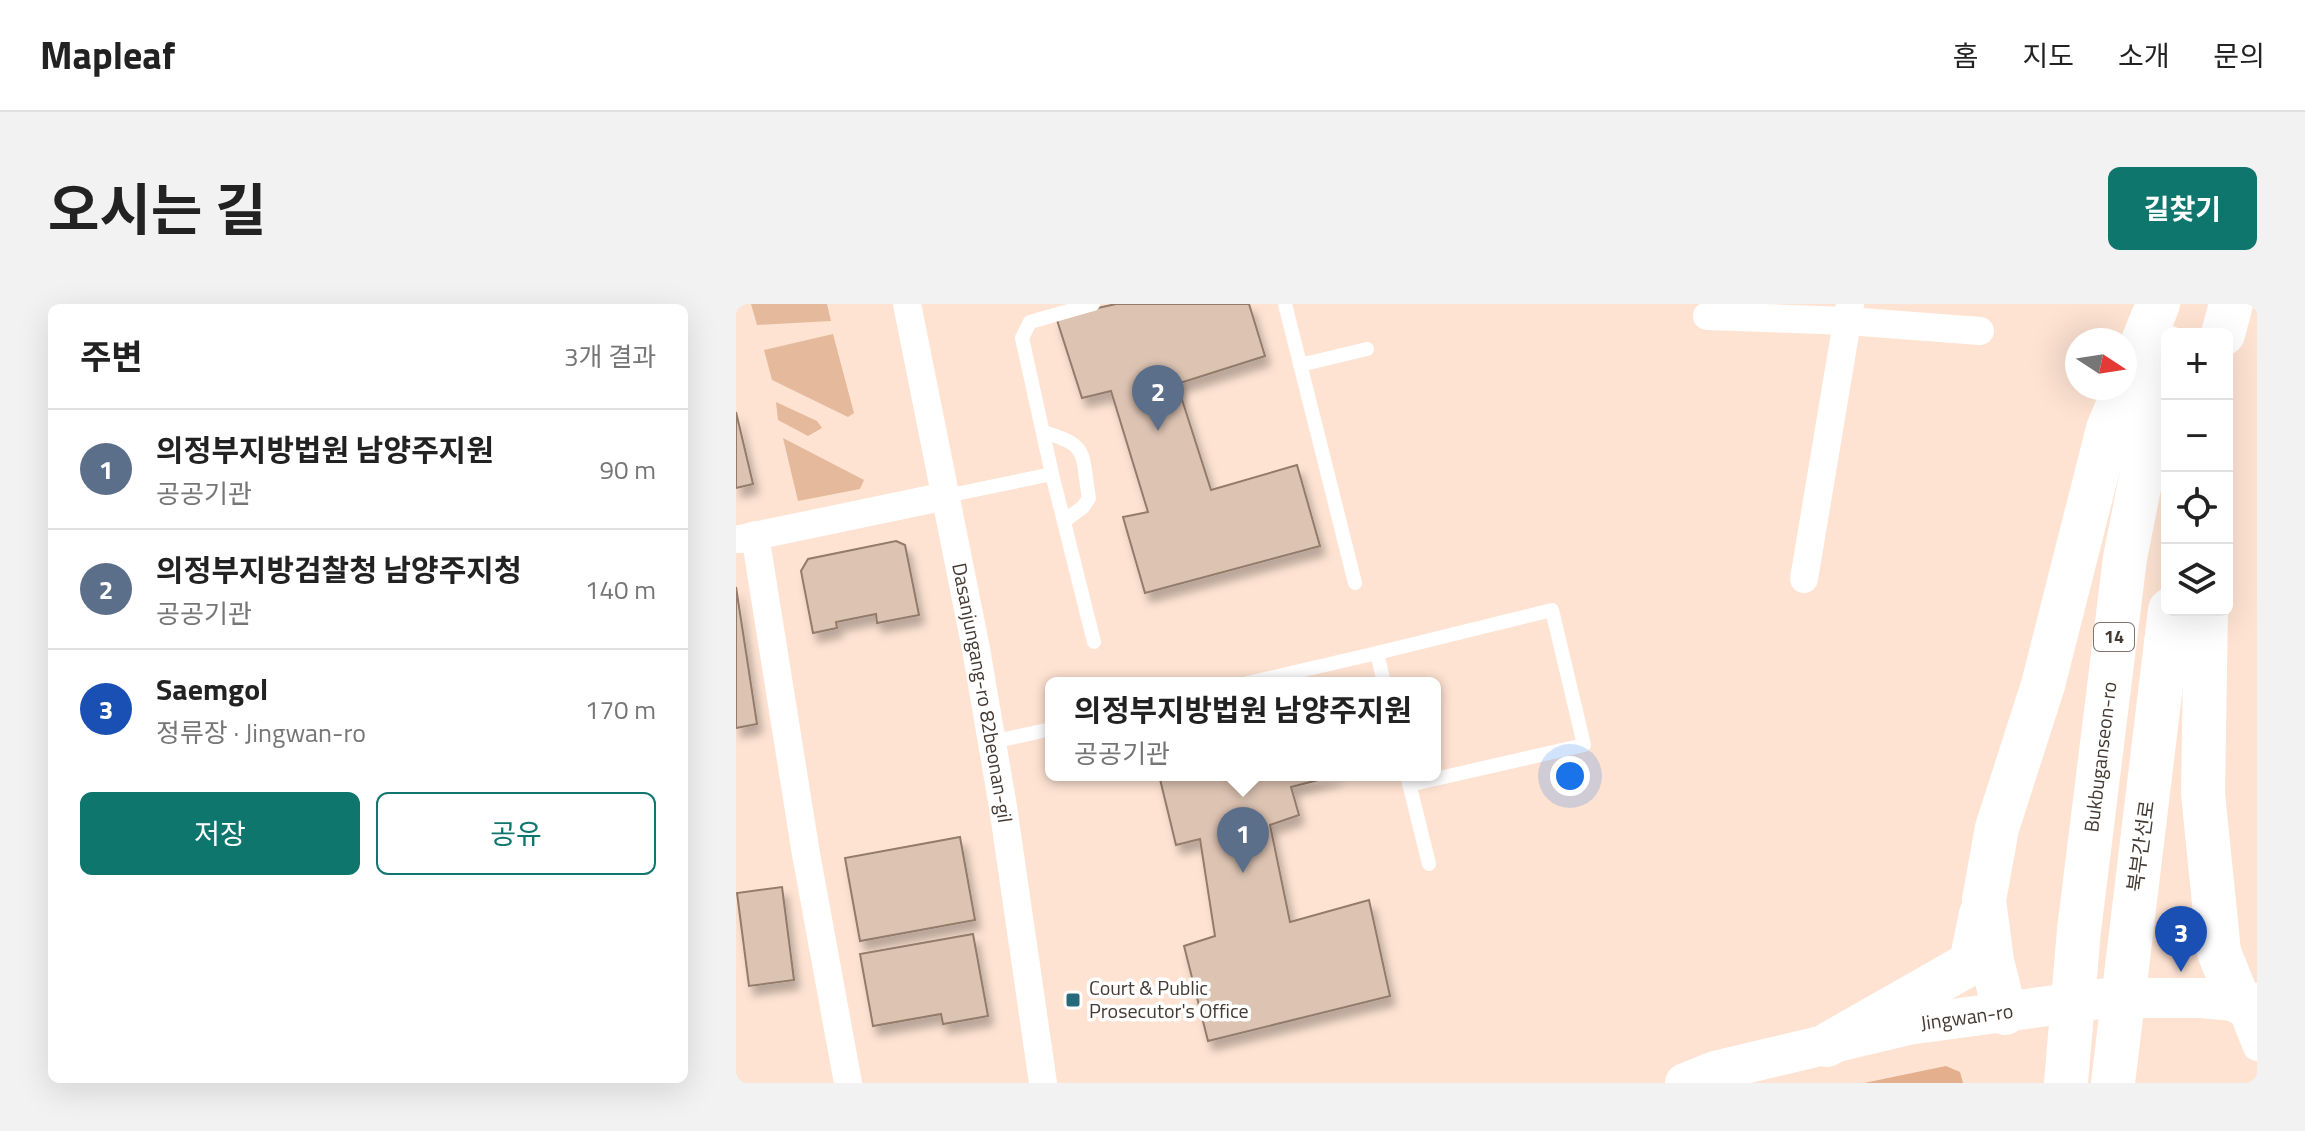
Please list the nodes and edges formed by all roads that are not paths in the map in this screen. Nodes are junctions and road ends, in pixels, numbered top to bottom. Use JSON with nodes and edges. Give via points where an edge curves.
{"nodes":[{"id":1,"x":907,"y":304,"type":"edge"},
{"id":2,"x":1093,"y":304,"type":"edge"},
{"id":3,"x":1285,"y":304,"type":"edge"},
{"id":4,"x":2158,"y":304,"type":"edge"},
{"id":5,"x":2176,"y":304,"type":"edge"},
{"id":6,"x":2231,"y":304,"type":"edge"},
{"id":7,"x":1849,"y":312,"type":"edge"},
{"id":8,"x":1707,"y":316,"type":"dead end"},
{"id":9,"x":2171,"y":328,"type":"edge"},
{"id":10,"x":2225,"y":328,"type":"edge"},
{"id":11,"x":1980,"y":331,"type":"dead end"},
{"id":12,"x":1367,"y":349,"type":"dead end"},
{"id":13,"x":2137,"y":357,"type":"edge"},
{"id":14,"x":1300,"y":365,"type":"junction"},
{"id":15,"x":2161,"y":377,"type":"edge"},
{"id":16,"x":2120,"y":400,"type":"edge"},
{"id":17,"x":1043,"y":432,"type":"junction"},
{"id":18,"x":1052,"y":474,"type":"junction"},
{"id":19,"x":946,"y":496,"type":"junction"},
{"id":20,"x":1064,"y":521,"type":"junction"},
{"id":21,"x":745,"y":537,"type":"edge"},
{"id":22,"x":1804,"y":579,"type":"dead end"},
{"id":23,"x":1355,"y":583,"type":"dead end"},
{"id":24,"x":2169,"y":616,"type":"edge"},
{"id":25,"x":2206,"y":616,"type":"edge"},
{"id":26,"x":1094,"y":642,"type":"dead end"},
{"id":27,"x":1377,"y":653,"type":"junction"},
{"id":28,"x":1274,"y":677,"type":"edge"},
{"id":29,"x":1383,"y":677,"type":"edge"},
{"id":30,"x":1045,"y":730,"type":"edge"},
{"id":31,"x":992,"y":742,"type":"junction"},
{"id":32,"x":1441,"y":773,"type":"edge"},
{"id":33,"x":1408,"y":781,"type":"edge"},
{"id":34,"x":1429,"y":864,"type":"dead end"},
{"id":35,"x":1984,"y":900,"type":"junction"},
{"id":36,"x":2248,"y":1002,"type":"edge"},
{"id":37,"x":2005,"y":1013,"type":"junction"},
{"id":38,"x":1827,"y":1045,"type":"junction"},
{"id":39,"x":2257,"y":1047,"type":"edge"},
{"id":40,"x":848,"y":1083,"type":"edge"},
{"id":41,"x":1043,"y":1083,"type":"edge"},
{"id":42,"x":1685,"y":1083,"type":"edge"},
{"id":43,"x":2066,"y":1083,"type":"edge"},
{"id":44,"x":2113,"y":1083,"type":"edge"}],
"edges":[{"from":1,"to":19,"type":"street","name":"Dasanjungang-ro 82beonan-gil"},
{"from":2,"to":17,"type":"lane","via":[[1030,322],[1022,338]]},
{"from":3,"to":14,"type":"lane"},
{"from":4,"to":13,"type":"highway"},
{"from":5,"to":9,"type":"highway"},
{"from":6,"to":10,"type":"highway"},
{"from":7,"to":8,"type":"street"},
{"from":7,"to":11,"type":"street"},
{"from":7,"to":22,"type":"street"},
{"from":12,"to":14,"type":"lane"},
{"from":14,"to":23,"type":"lane"},
{"from":15,"to":43,"type":"highway","name":"Bukbuganseon-ro","number":"14","via":[[2125,558],[2079,930]]},
{"from":16,"to":35,"type":"highway","via":[[2108,429],[2043,685],[1997,828]]},
{"from":17,"to":18,"type":"lane"},
{"from":17,"to":20,"type":"lane","via":[[1080,448],[1089,498]]},
{"from":18,"to":19,"type":"lane"},
{"from":18,"to":20,"type":"lane"},
{"from":19,"to":21,"type":"street"},
{"from":19,"to":31,"type":"street","name":"Dasanjungang-ro 82beonan-gil"},
{"from":20,"to":26,"type":"lane"},
{"from":21,"to":40,"type":"street"},
{"from":24,"to":44,"type":"highway","name":"북부간선로"},
{"from":25,"to":36,"type":"highway","via":[[2203,794],[2219,952]]},
{"from":27,"to":28,"type":"lane"},
{"from":27,"to":29,"type":"lane"},
{"from":27,"to":32,"type":"lane","via":[[1552,610],[1584,745]]},
{"from":30,"to":31,"type":"lane"},
{"from":31,"to":41,"type":"street","name":"Dasanjungang-ro 82beonan-gil"},
{"from":33,"to":34,"type":"lane"},
{"from":35,"to":37,"type":"highway"},
{"from":35,"to":38,"type":"highway","via":[[1971,963]]},
{"from":36,"to":37,"type":"main road","name":"Jingwan-ro","via":[[2107,998]]},
{"from":36,"to":39,"type":"street"},
{"from":37,"to":38,"type":"main road","name":"Jingwan-ro","via":[[1908,1025]]},
{"from":38,"to":42,"type":"main road","name":"Jingwan-ro"}]}
